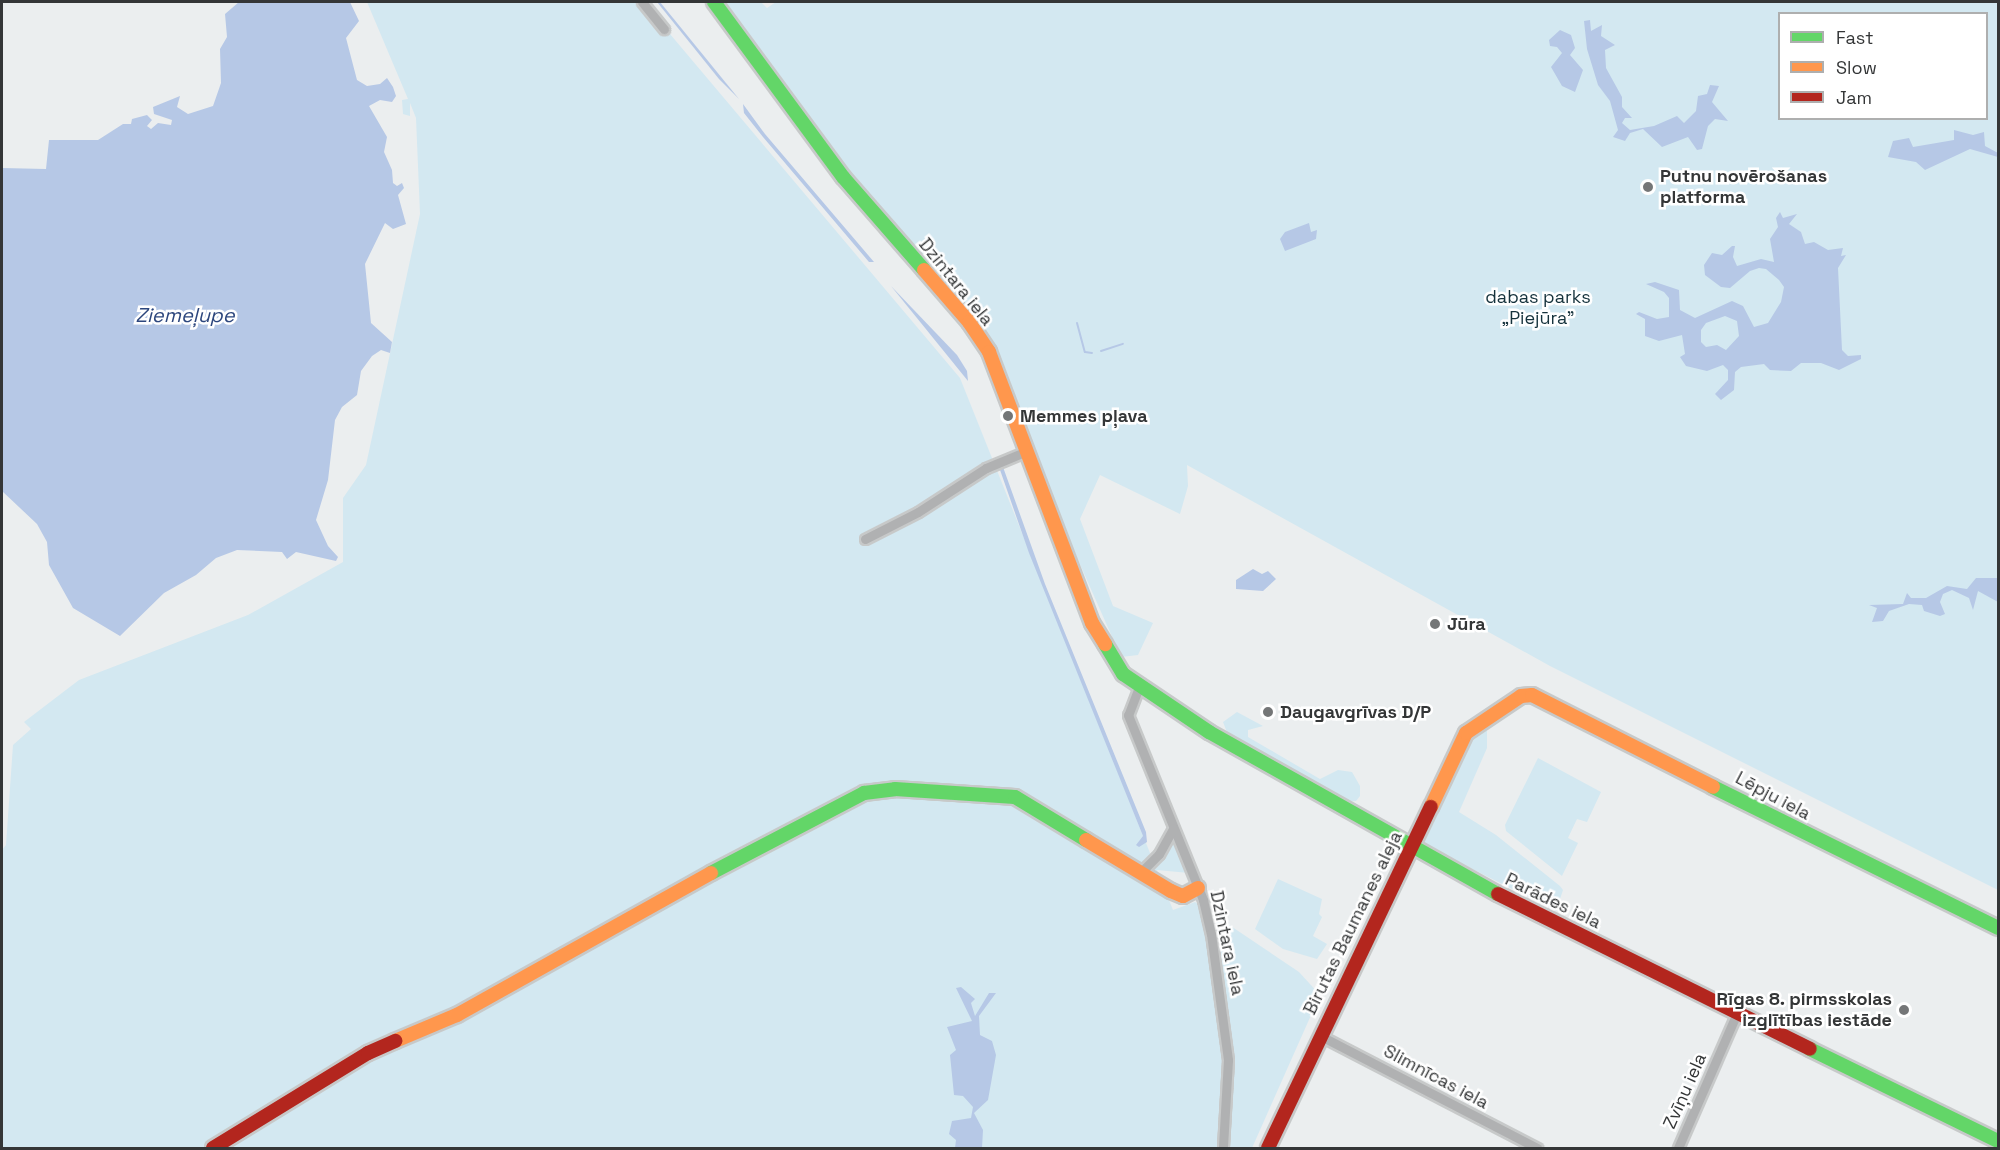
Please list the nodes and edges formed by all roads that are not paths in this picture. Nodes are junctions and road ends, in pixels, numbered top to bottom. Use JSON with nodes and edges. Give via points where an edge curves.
{"nodes":[{"id":1,"x":642,"y":2,"type":"edge"},
{"id":2,"x":714,"y":2,"type":"edge"},
{"id":3,"x":664,"y":29,"type":"dead end"},
{"id":4,"x":1027,"y":451,"type":"junction"},
{"id":5,"x":865,"y":539,"type":"dead end"},
{"id":6,"x":1111,"y":660,"type":"joint"},
{"id":7,"x":1139,"y":687,"type":"junction"},
{"id":8,"x":1532,"y":695,"type":"joint"},
{"id":9,"x":1173,"y":829,"type":"junction"},
{"id":10,"x":1410,"y":848,"type":"junction"},
{"id":11,"x":1141,"y":872,"type":"junction"},
{"id":12,"x":1198,"y":888,"type":"junction"},
{"id":13,"x":1998,"y":928,"type":"edge"},
{"id":14,"x":1737,"y":1013,"type":"junction"},
{"id":15,"x":1319,"y":1035,"type":"junction"},
{"id":16,"x":1998,"y":1142,"type":"edge"},
{"id":17,"x":213,"y":1149,"type":"edge"},
{"id":18,"x":1223,"y":1149,"type":"edge"},
{"id":19,"x":1268,"y":1149,"type":"edge"},
{"id":20,"x":1538,"y":1149,"type":"edge"},
{"id":21,"x":1678,"y":1149,"type":"edge"}],
"edges":[{"from":1,"to":3,"type":"street"},
{"from":2,"to":4,"type":"street","name":"Dzintara iela","via":[[843,177],[969,322],[989,352]]},
{"from":4,"to":5,"type":"street","via":[[986,468],[918,512]]},
{"from":4,"to":6,"type":"street","name":"Dzintara iela","via":[[1092,623]]},
{"from":6,"to":7,"type":"street","name":"Parādes iela"},
{"from":7,"to":9,"type":"street","name":"Dzintara iela","via":[[1128,715]]},
{"from":7,"to":10,"type":"street","name":"Parādes iela"},
{"from":8,"to":10,"type":"street","name":"Birutas Baumanes aleja","via":[[1521,696],[1466,733]]},
{"from":8,"to":13,"type":"street","name":"Lēpju iela","via":[[1875,870]]},
{"from":9,"to":11,"type":"street","via":[[1159,854]]},
{"from":9,"to":12,"type":"street","name":"Dzintara iela"},
{"from":10,"to":14,"type":"street","name":"Parādes iela"},
{"from":10,"to":15,"type":"street","name":"Birutas Baumanes aleja"},
{"from":11,"to":12,"type":"street","via":[[1183,896]]},
{"from":11,"to":17,"type":"street","via":[[1015,797],[895,789],[864,793],[780,834],[457,1015],[369,1053]]},
{"from":12,"to":18,"type":"street","name":"Dzintara iela","via":[[1211,934],[1228,1060]]},
{"from":14,"to":16,"type":"street","name":"Parādes iela"},
{"from":14,"to":21,"type":"street","name":"Zvīņu iela"},
{"from":15,"to":19,"type":"street","name":"Birutas Baumanes aleja"},
{"from":15,"to":20,"type":"street","name":"Slimnīcas iela"}]}
